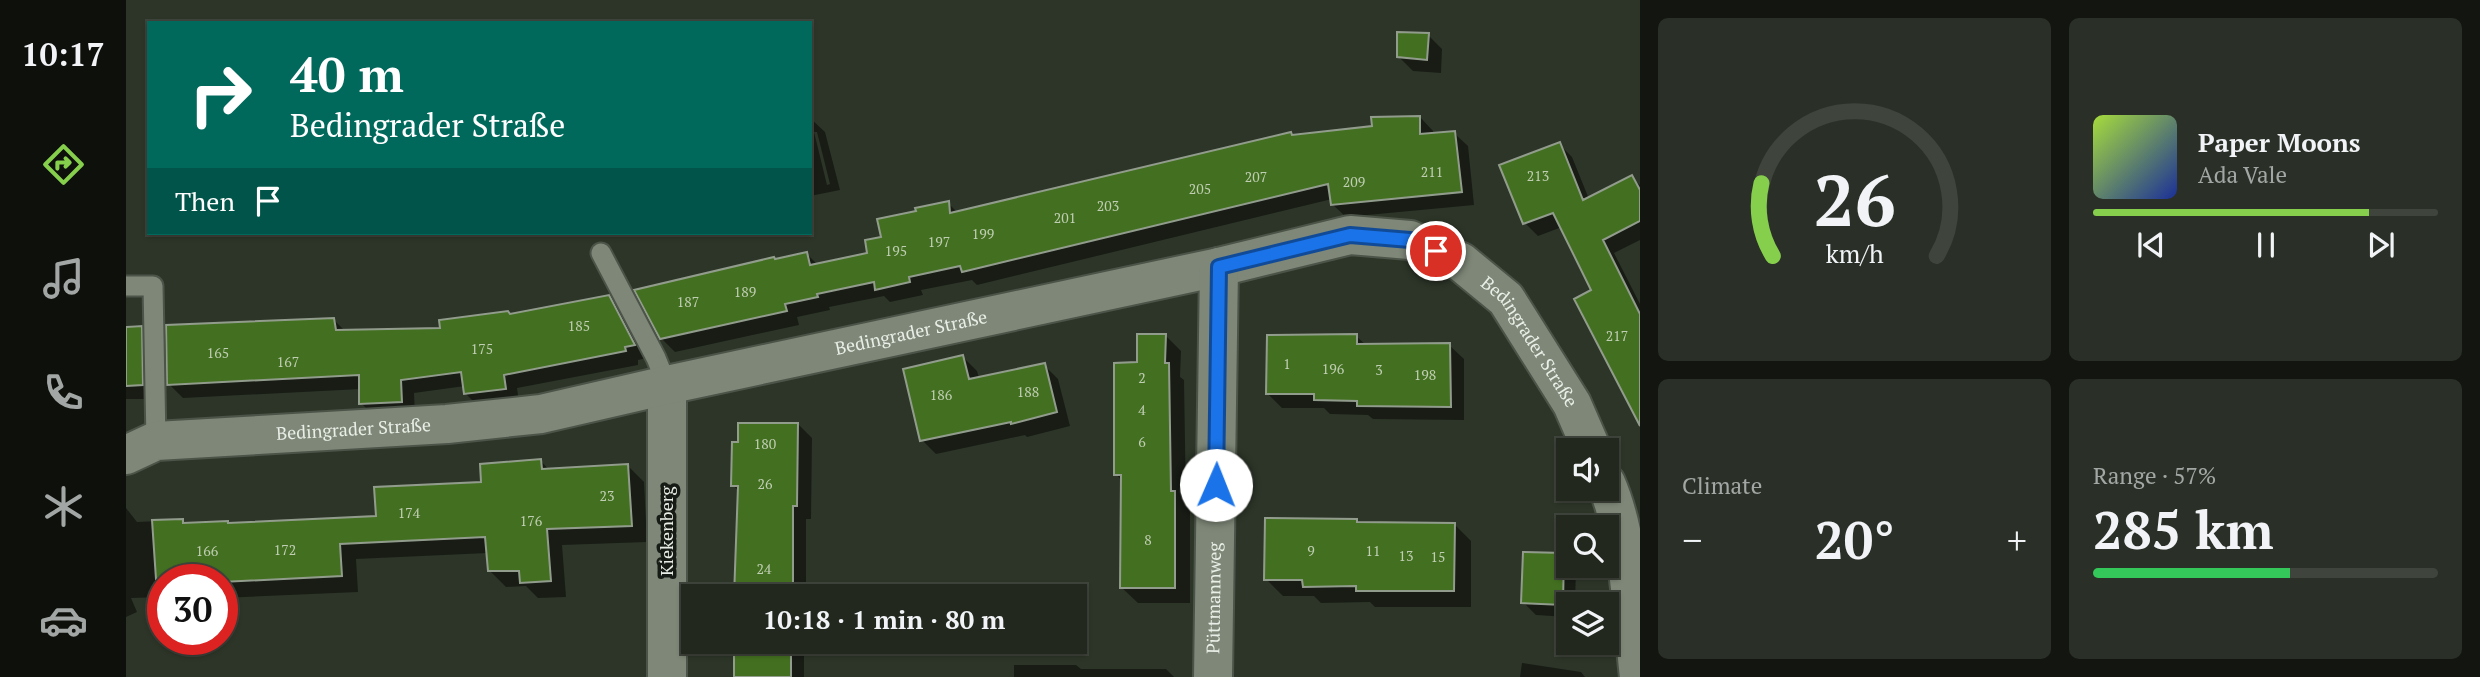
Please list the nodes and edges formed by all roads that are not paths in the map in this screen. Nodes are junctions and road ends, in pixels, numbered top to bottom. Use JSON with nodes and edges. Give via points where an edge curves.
{"nodes":[{"id":1,"x":601,"y":254,"type":"dead end"},
{"id":2,"x":1219,"y":267,"type":"junction"},
{"id":3,"x":126,"y":286,"type":"edge"},
{"id":4,"x":667,"y":385,"type":"junction"},
{"id":5,"x":1587,"y":438,"type":"edge"},
{"id":6,"x":141,"y":448,"type":"edge"},
{"id":7,"x":1613,"y":501,"type":"edge"},
{"id":8,"x":667,"y":677,"type":"edge"},
{"id":9,"x":1213,"y":677,"type":"edge"},
{"id":10,"x":1639,"y":677,"type":"edge"}],
"edges":[{"from":1,"to":4,"type":"lane"},
{"from":2,"to":4,"type":"street","name":"Bedingrader Straße"},
{"from":2,"to":5,"type":"street","name":"Bedingrader Straße","via":[[1350,235],[1410,240],[1461,262],[1506,299],[1572,404]]},
{"from":2,"to":9,"type":"street","name":"Püttmannweg"},
{"from":3,"to":6,"type":"lane","via":[[153,286]]},
{"from":4,"to":6,"type":"street","name":"Bedingrader Straße","via":[[541,414]]},
{"from":4,"to":8,"type":"street","name":"Kiekenberg"},
{"from":7,"to":10,"type":"street","via":[[1625,552]]}]}
